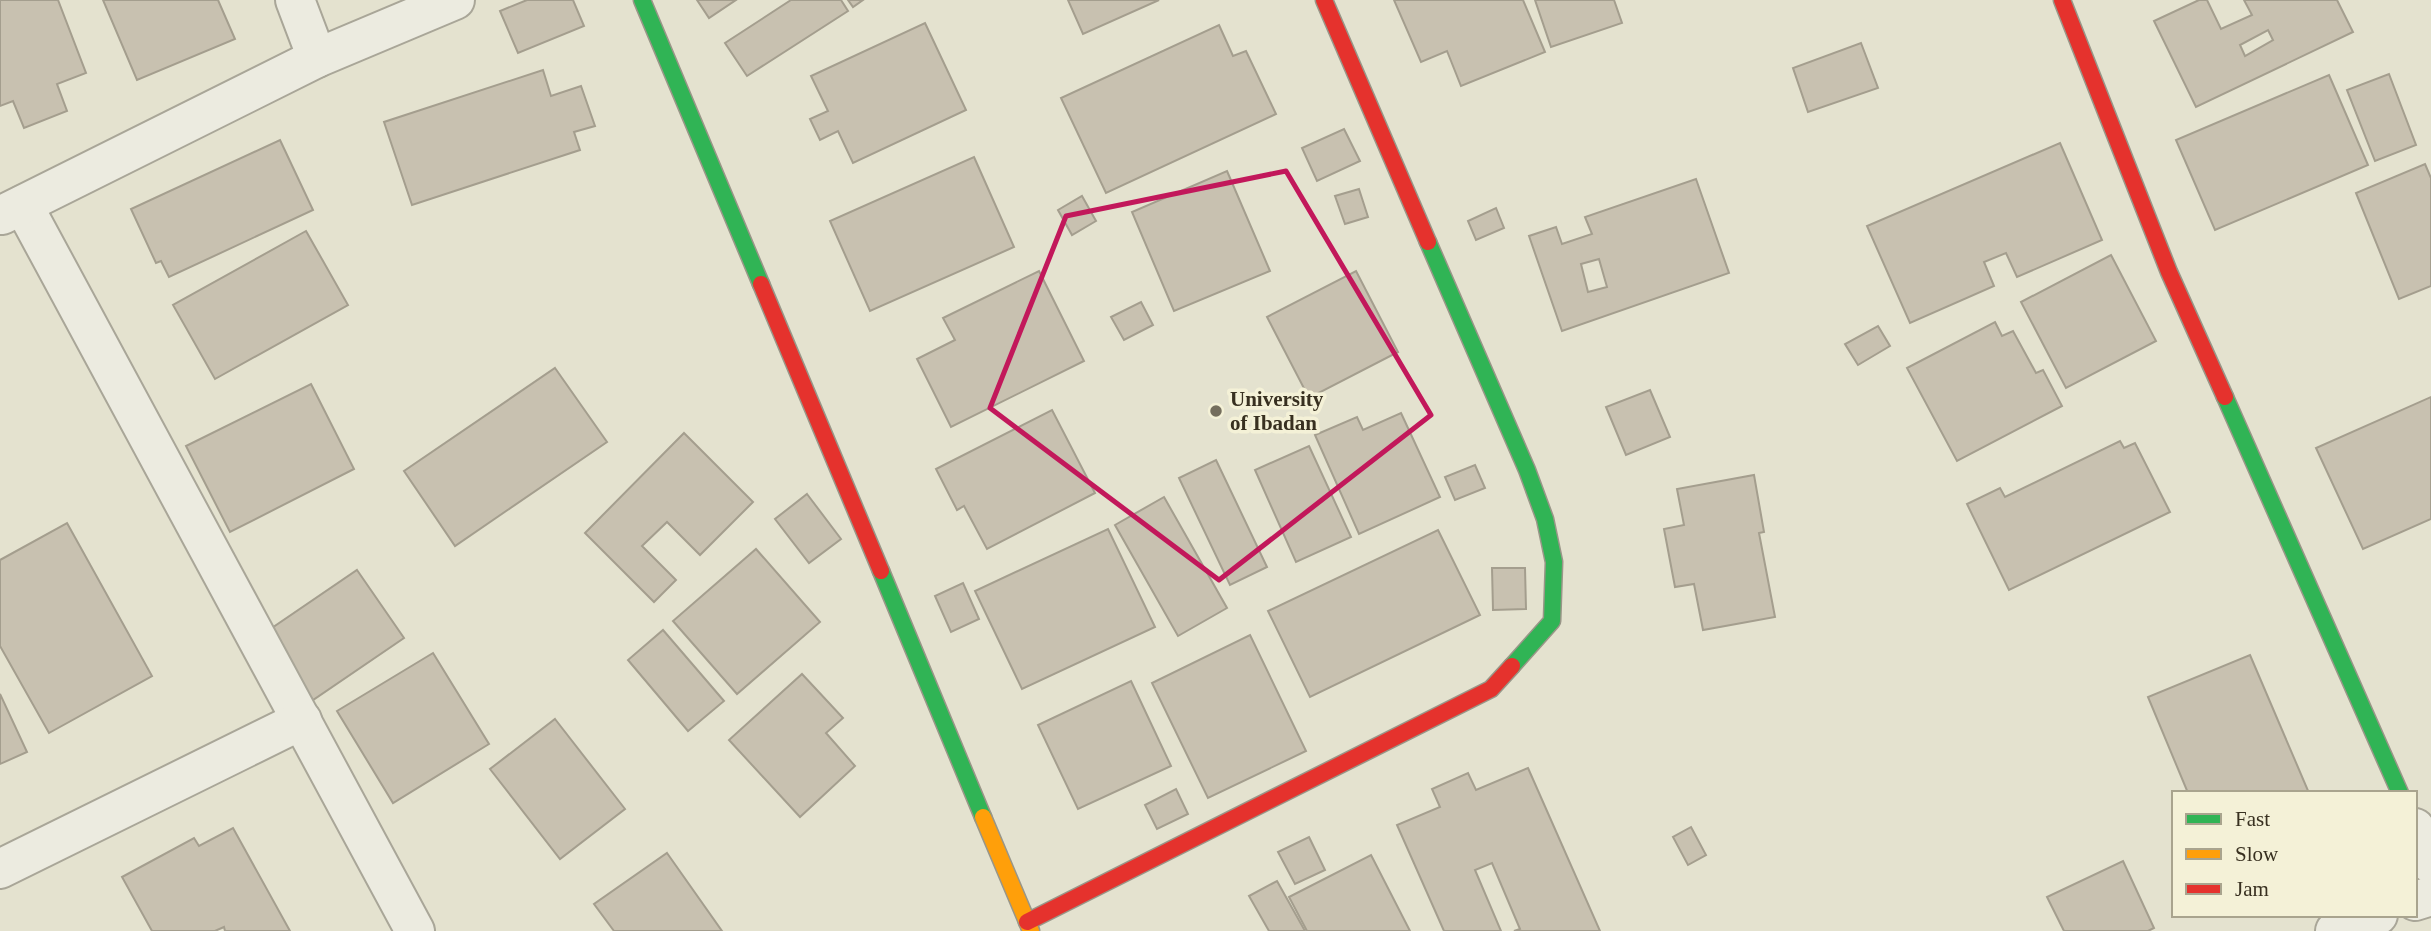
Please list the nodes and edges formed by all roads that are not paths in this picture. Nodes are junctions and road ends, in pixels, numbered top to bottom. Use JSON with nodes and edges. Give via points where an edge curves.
{"nodes":[{"id":1,"x":295,"y":0,"type":"edge"},
{"id":2,"x":455,"y":0,"type":"edge"},
{"id":3,"x":642,"y":0,"type":"edge"},
{"id":4,"x":1324,"y":0,"type":"edge"},
{"id":5,"x":2062,"y":0,"type":"edge"},
{"id":6,"x":317,"y":58,"type":"junction"},
{"id":7,"x":12,"y":210,"type":"edge"},
{"id":8,"x":302,"y":720,"type":"junction"},
{"id":9,"x":2399,"y":791,"type":"edge"},
{"id":10,"x":2417,"y":832,"type":"edge"},
{"id":11,"x":2431,"y":864,"type":"edge"},
{"id":12,"x":0,"y":869,"type":"edge"},
{"id":13,"x":2373,"y":917,"type":"edge"},
{"id":14,"x":1029,"y":926,"type":"edge"},
{"id":15,"x":415,"y":931,"type":"edge"},
{"id":16,"x":2335,"y":931,"type":"edge"}],
"edges":[{"from":1,"to":6,"type":"street"},
{"from":2,"to":6,"type":"street"},
{"from":3,"to":14,"type":"street"},
{"from":4,"to":14,"type":"street","via":[[1545,519],[1555,562],[1552,621],[1491,689]]},
{"from":5,"to":9,"type":"street","via":[[2169,272]]},
{"from":6,"to":7,"type":"street"},
{"from":7,"to":8,"type":"street"},
{"from":8,"to":12,"type":"street"},
{"from":8,"to":15,"type":"street"},
{"from":10,"to":11,"type":"street"},
{"from":13,"to":16,"type":"street"}]}
